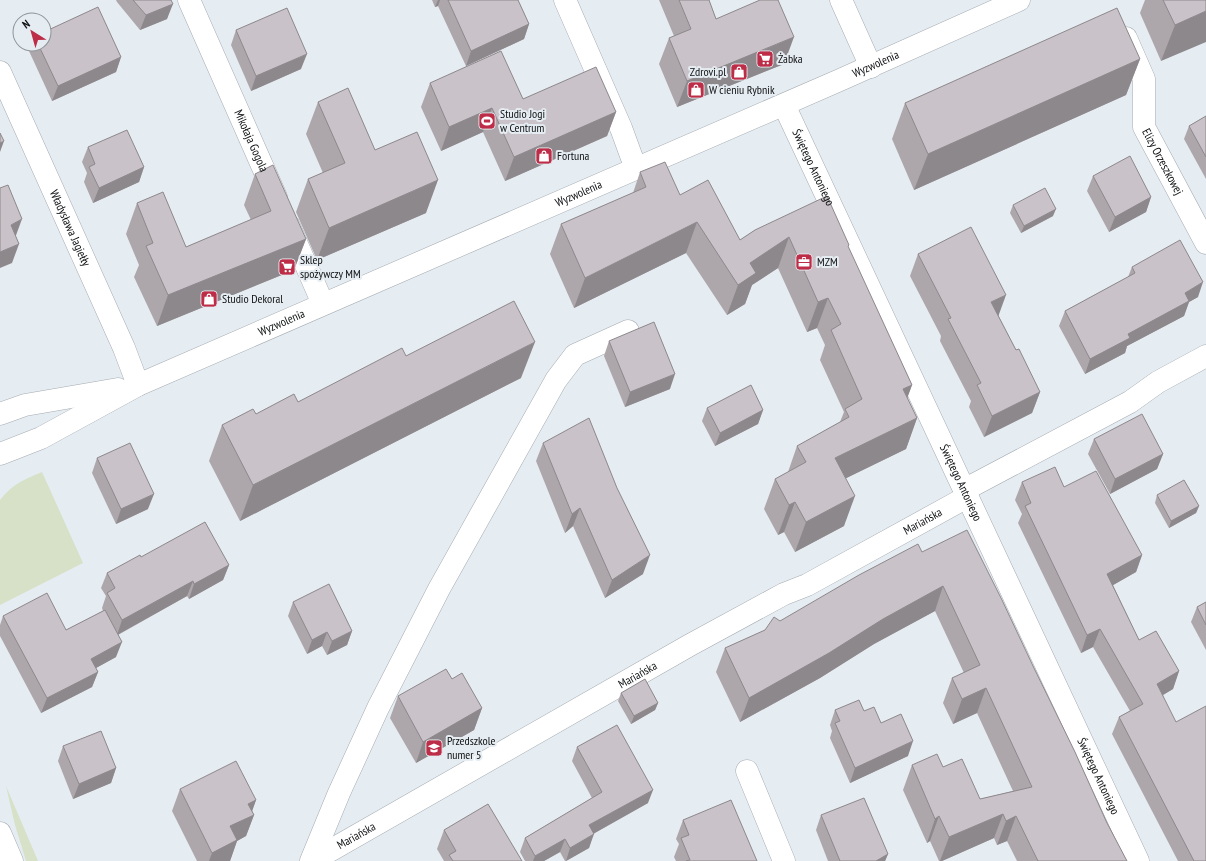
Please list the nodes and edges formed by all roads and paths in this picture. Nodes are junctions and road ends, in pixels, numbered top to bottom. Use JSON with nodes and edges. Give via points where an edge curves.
{"nodes":[{"id":1,"x":189,"y":0,"type":"edge"},
{"id":2,"x":565,"y":0,"type":"edge"},
{"id":3,"x":841,"y":0,"type":"edge"},
{"id":4,"x":1019,"y":0,"type":"edge"},
{"id":5,"x":1122,"y":30,"type":"edge"},
{"id":6,"x":870,"y":67,"type":"junction"},
{"id":7,"x":0,"y":72,"type":"edge"},
{"id":8,"x":784,"y":105,"type":"junction"},
{"id":9,"x":636,"y":169,"type":"junction"},
{"id":10,"x":1206,"y":243,"type":"edge"},
{"id":11,"x":323,"y":304,"type":"junction"},
{"id":12,"x":628,"y":331,"type":"edge"},
{"id":13,"x":1206,"y":356,"type":"edge"},
{"id":14,"x":138,"y":385,"type":"junction"},
{"id":15,"x":0,"y":414,"type":"edge"},
{"id":16,"x":0,"y":454,"type":"edge"},
{"id":17,"x":965,"y":493,"type":"junction"},
{"id":18,"x":747,"y":771,"type":"dead end"},
{"id":19,"x":0,"y":833,"type":"edge"},
{"id":20,"x":12,"y":861,"type":"edge"},
{"id":21,"x":311,"y":861,"type":"edge"},
{"id":22,"x":784,"y":861,"type":"edge"},
{"id":23,"x":1138,"y":861,"type":"edge"}],
"edges":[{"from":1,"to":11,"type":"street","name":"Mikołaja Gogola"},
{"from":2,"to":9,"type":"street","via":[[624,135]]},
{"from":3,"to":6,"type":"street"},
{"from":4,"to":6,"type":"street","name":"Wyzwolenia"},
{"from":5,"to":10,"type":"street","name":"Elizy Orzeszkowej","via":[[1144,80],[1144,127]]},
{"from":6,"to":8,"type":"street","name":"Wyzwolenia"},
{"from":7,"to":14,"type":"street","name":"Władysława Jagiełły","via":[[124,348]]},
{"from":8,"to":9,"type":"street","name":"Wyzwolenia"},
{"from":8,"to":17,"type":"street","name":"Świętego Antoniego"},
{"from":9,"to":11,"type":"street","name":"Wyzwolenia"},
{"from":11,"to":14,"type":"street","name":"Wyzwolenia"},
{"from":12,"to":21,"type":"street","via":[[575,355],[556,380],[439,589],[378,708],[339,792]]},
{"from":13,"to":17,"type":"street","name":"Mariańska","via":[[1158,382],[1130,402]]},
{"from":14,"to":15,"type":"street","name":"Wyzwolenia","via":[[25,405]]},
{"from":14,"to":16,"type":"street","name":"Wyzwolenia","via":[[41,438]]},
{"from":17,"to":21,"type":"street","name":"Mariańska","via":[[807,585],[784,594],[690,645]]},
{"from":17,"to":23,"type":"street","name":"Świętego Antoniego"},
{"from":18,"to":22,"type":"street"},
{"from":19,"to":20,"type":"street"}]}
